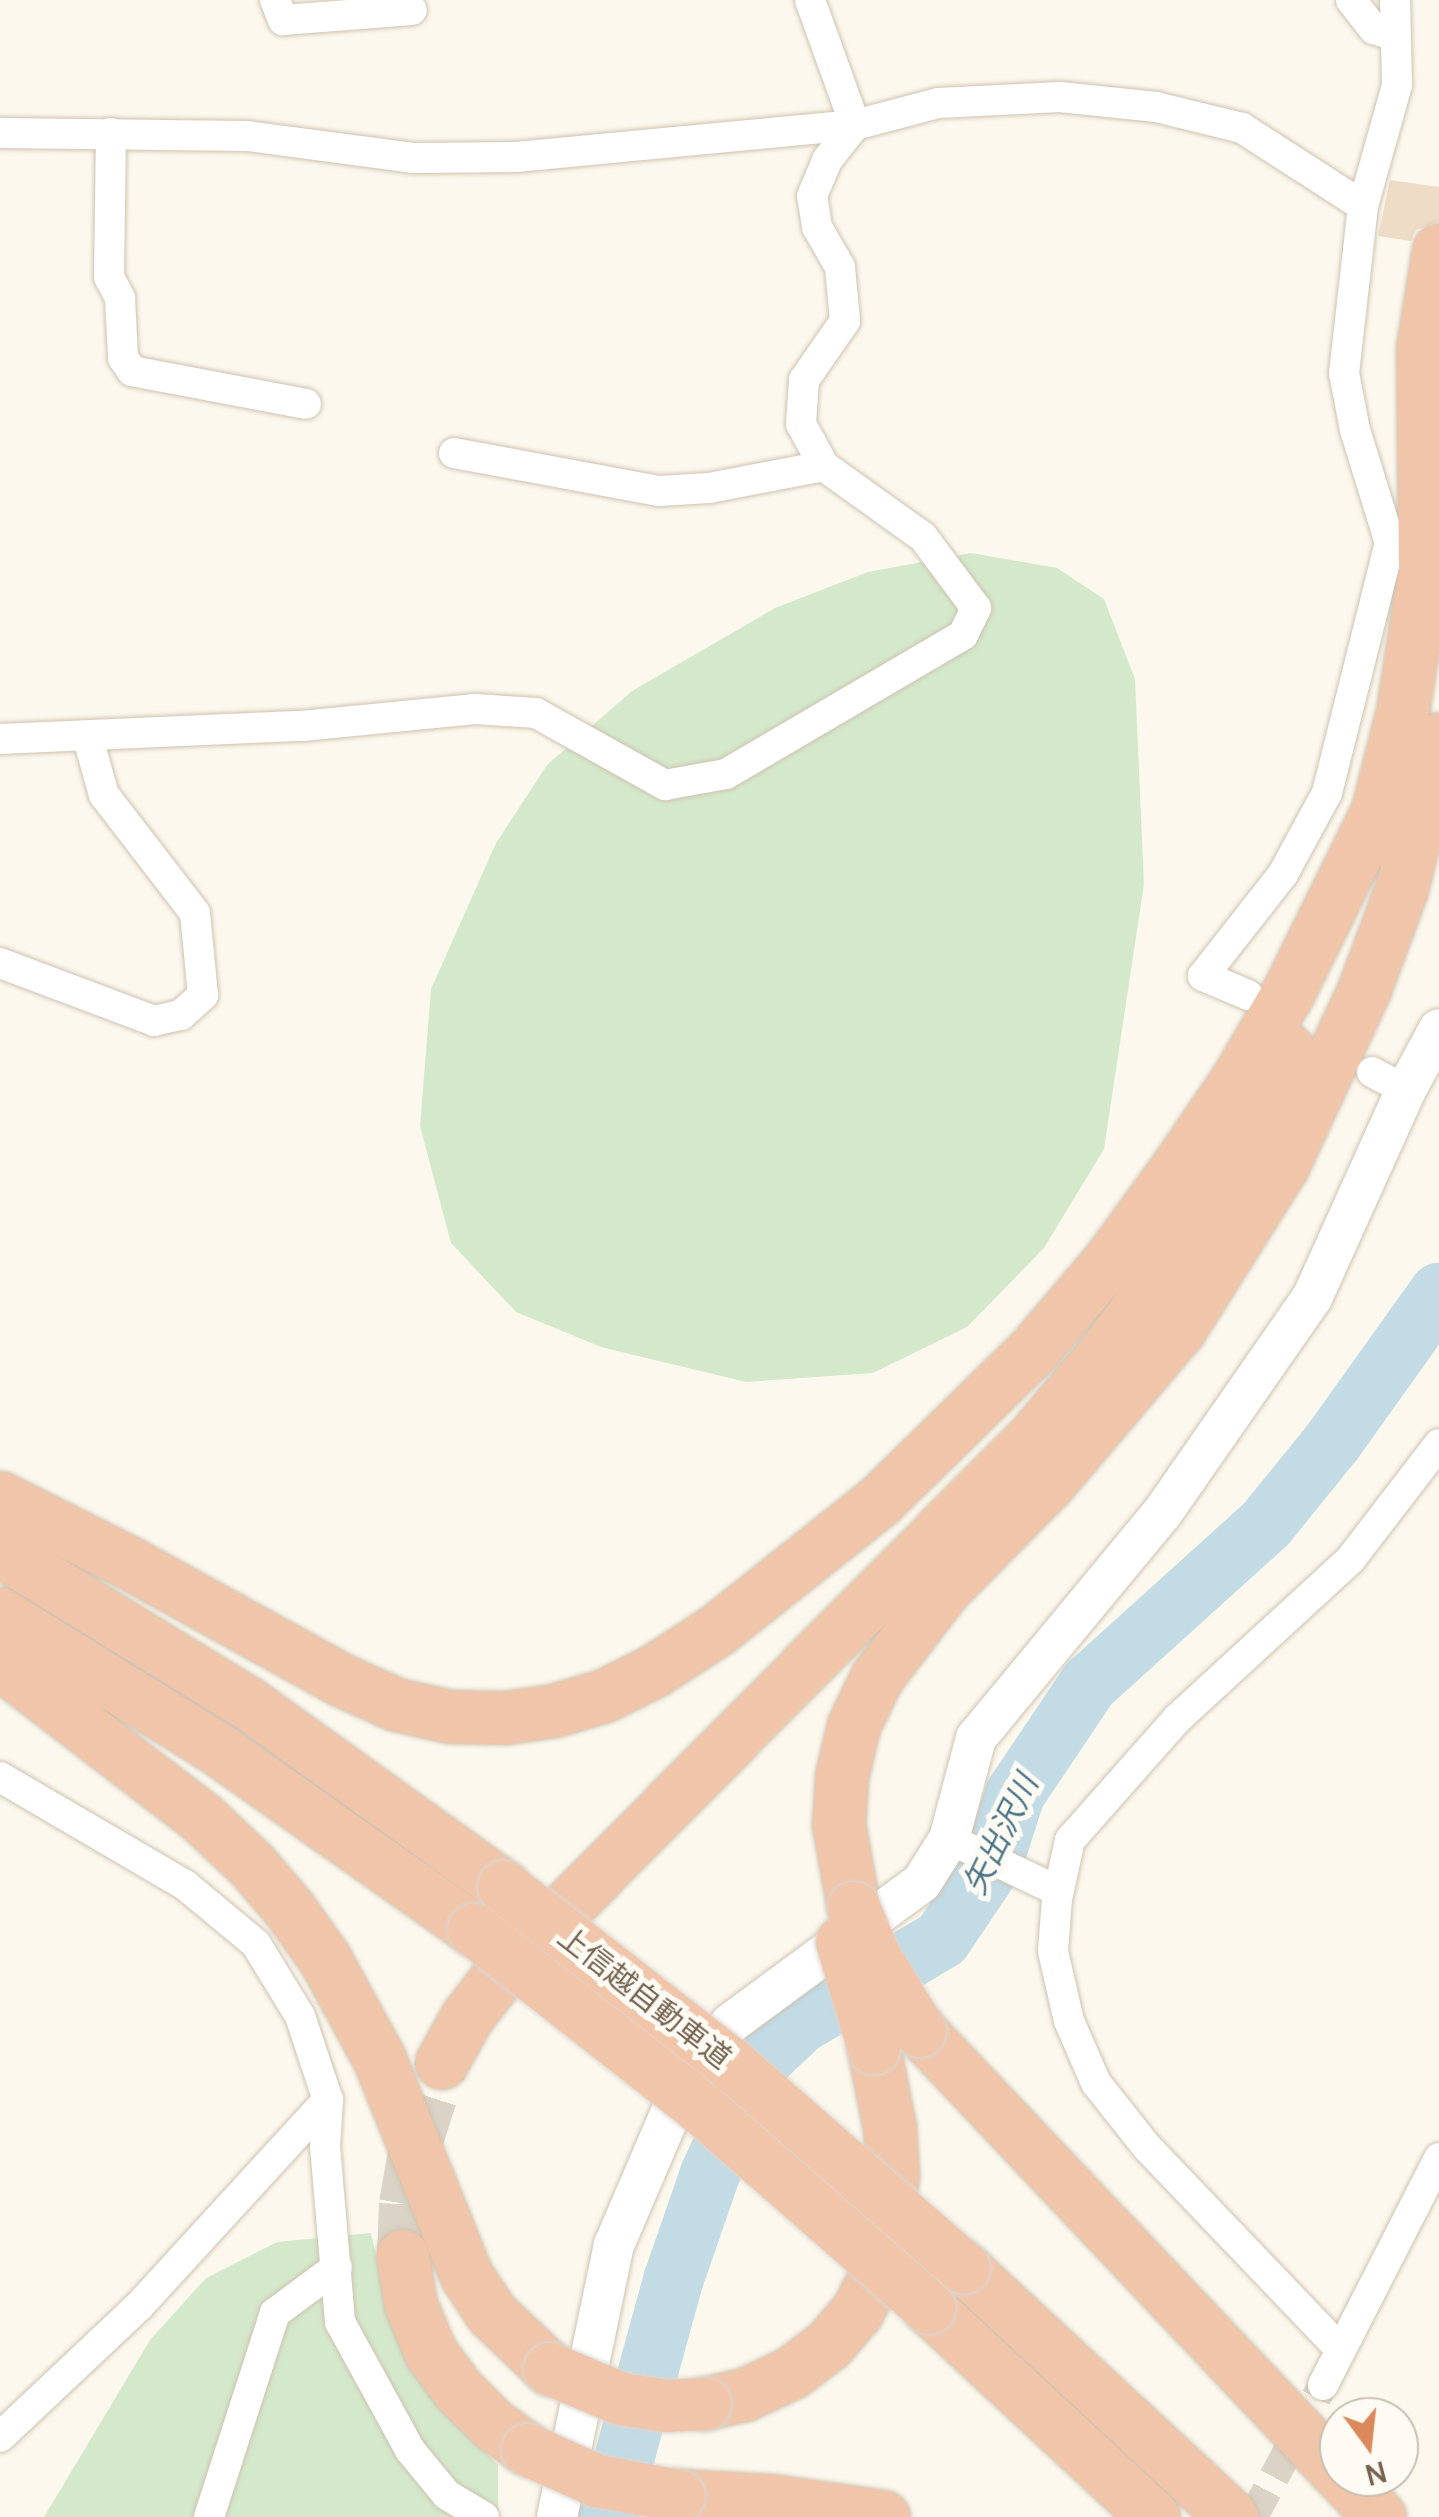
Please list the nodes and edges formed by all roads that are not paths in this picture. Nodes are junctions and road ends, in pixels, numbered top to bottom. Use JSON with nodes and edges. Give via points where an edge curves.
{"nodes":[{"id":1,"x":275,"y":0,"type":"edge"},
{"id":2,"x":810,"y":0,"type":"edge"},
{"id":3,"x":1351,"y":0,"type":"edge"},
{"id":4,"x":1395,"y":0,"type":"edge"},
{"id":5,"x":412,"y":10,"type":"dead end"},
{"id":6,"x":1396,"y":36,"type":"junction"},
{"id":7,"x":856,"y":124,"type":"junction"},
{"id":8,"x":111,"y":133,"type":"junction"},
{"id":9,"x":0,"y":134,"type":"edge"},
{"id":10,"x":1363,"y":206,"type":"junction"},
{"id":11,"x":1439,"y":250,"type":"edge"},
{"id":12,"x":306,"y":404,"type":"dead end"},
{"id":13,"x":454,"y":453,"type":"dead end"},
{"id":14,"x":824,"y":466,"type":"junction"},
{"id":15,"x":88,"y":738,"type":"junction"},
{"id":16,"x":0,"y":740,"type":"edge"},
{"id":17,"x":1439,"y":740,"type":"edge"},
{"id":18,"x":1378,"y":811,"type":"junction"},
{"id":19,"x":0,"y":963,"type":"edge"},
{"id":20,"x":1248,"y":996,"type":"dead end"},
{"id":21,"x":1439,"y":1029,"type":"edge"},
{"id":22,"x":1439,"y":1444,"type":"edge"},
{"id":23,"x":0,"y":1498,"type":"edge"},
{"id":24,"x":0,"y":1551,"type":"edge"},
{"id":25,"x":0,"y":1614,"type":"edge"},
{"id":26,"x":0,"y":1663,"type":"edge"},
{"id":27,"x":0,"y":1777,"type":"edge"},
{"id":28,"x":958,"y":1844,"type":"junction"},
{"id":29,"x":1050,"y":1887,"type":"junction"},
{"id":30,"x":897,"y":2040,"type":"junction"},
{"id":31,"x":442,"y":2064,"type":"tunnel mouth"},
{"id":32,"x":328,"y":2100,"type":"junction"},
{"id":33,"x":1439,"y":2158,"type":"edge"},
{"id":34,"x":403,"y":2256,"type":"tunnel mouth"},
{"id":35,"x":337,"y":2267,"type":"junction"},
{"id":36,"x":1339,"y":2348,"type":"junction"},
{"id":37,"x":1323,"y":2385,"type":"tunnel mouth"},
{"id":38,"x":0,"y":2437,"type":"edge"},
{"id":39,"x":1319,"y":2455,"type":"edge"},
{"id":40,"x":1360,"y":2497,"type":"edge"},
{"id":41,"x":209,"y":2517,"type":"edge"},
{"id":42,"x":484,"y":2517,"type":"edge"},
{"id":43,"x":557,"y":2517,"type":"edge"},
{"id":44,"x":884,"y":2517,"type":"edge"},
{"id":45,"x":1154,"y":2517,"type":"edge"},
{"id":46,"x":1232,"y":2517,"type":"edge"},
{"id":47,"x":1380,"y":2517,"type":"edge"}],
"edges":[{"from":1,"to":5,"type":"street","via":[[283,20]]},
{"from":2,"to":7,"type":"street"},
{"from":3,"to":6,"type":"street","via":[[1374,29]]},
{"from":4,"to":6,"type":"street"},
{"from":6,"to":10,"type":"street","via":[[1398,85]]},
{"from":7,"to":8,"type":"street","via":[[498,157],[413,158],[246,136]]},
{"from":7,"to":10,"type":"street","via":[[938,103],[1060,97],[1156,107],[1242,128]]},
{"from":7,"to":14,"type":"street","via":[[826,160],[812,196],[818,227],[840,267],[845,321],[804,380],[801,424]]},
{"from":8,"to":9,"type":"street"},
{"from":8,"to":12,"type":"street","via":[[109,276],[120,298],[122,358],[132,371]]},
{"from":10,"to":20,"type":"street","via":[[1344,373],[1390,543],[1327,793],[1283,874],[1203,976]]},
{"from":11,"to":18,"type":"highway","via":[[1423,349],[1425,571],[1403,712]]},
{"from":13,"to":14,"type":"street","via":[[659,491]]},
{"from":14,"to":15,"type":"street","via":[[923,537],[976,608],[963,635],[726,774],[665,785],[536,713],[475,709]]},
{"from":15,"to":16,"type":"street"},
{"from":15,"to":19,"type":"street","via":[[104,795],[195,913],[203,995],[181,1016],[154,1021]]},
{"from":17,"to":30,"type":"highway","bridge":true,"via":[[1402,889],[1366,989],[1283,1166],[1180,1328],[1048,1485],[907,1634],[854,1726],[836,1777],[829,1874]]},
{"from":18,"to":23,"type":"highway","via":[[1335,906],[1237,1081],[1109,1262],[1036,1349],[880,1500],[796,1570],[718,1630],[605,1696],[506,1718],[450,1717],[397,1705]]},
{"from":18,"to":31,"type":"highway","via":[[1344,920],[1260,1112],[1158,1282],[1034,1437],[500,1974]]},
{"from":21,"to":28,"type":"street","via":[[1389,1081],[1312,1298],[1163,1512],[976,1738]]},
{"from":22,"to":29,"type":"street","via":[[1350,1560],[1176,1719],[1070,1840]]},
{"from":24,"to":46,"type":"highway","name":"上信越自動車道","bridge":true,"via":[[249,1704],[504,1887],[732,2066],[964,2268]]},
{"from":25,"to":45,"type":"highway","name":"上信越自動車道","bridge":true,"via":[[219,1750],[474,1930],[702,2109],[930,2308]]},
{"from":26,"to":30,"type":"highway","bridge":true,"via":[[252,1864],[326,1959],[380,2060],[467,2276],[492,2314],[550,2369],[621,2400],[704,2404],[760,2388],[829,2345],[858,2311],[878,2272],[893,2176]]},
{"from":27,"to":32,"type":"street","via":[[185,1885],[256,1944],[300,2016]]},
{"from":28,"to":29,"type":"street"},
{"from":28,"to":43,"type":"street","via":[[922,1882],[731,2023],[687,2075],[614,2245]]},
{"from":29,"to":36,"type":"street","via":[[1053,1951],[1069,2022],[1096,2083],[1146,2146]]},
{"from":30,"to":39,"type":"highway"},
{"from":32,"to":35,"type":"street","via":[[325,2146]]},
{"from":32,"to":38,"type":"street","via":[[139,2306]]},
{"from":33,"to":36,"type":"street"},
{"from":34,"to":44,"type":"highway","bridge":true,"via":[[411,2305],[431,2352],[481,2414],[528,2450],[597,2481]]},
{"from":35,"to":41,"type":"street","via":[[275,2313]]},
{"from":35,"to":42,"type":"street","via":[[340,2322],[374,2392],[448,2494]]},
{"from":36,"to":37,"type":"street"},
{"from":40,"to":47,"type":"highway"}]}
